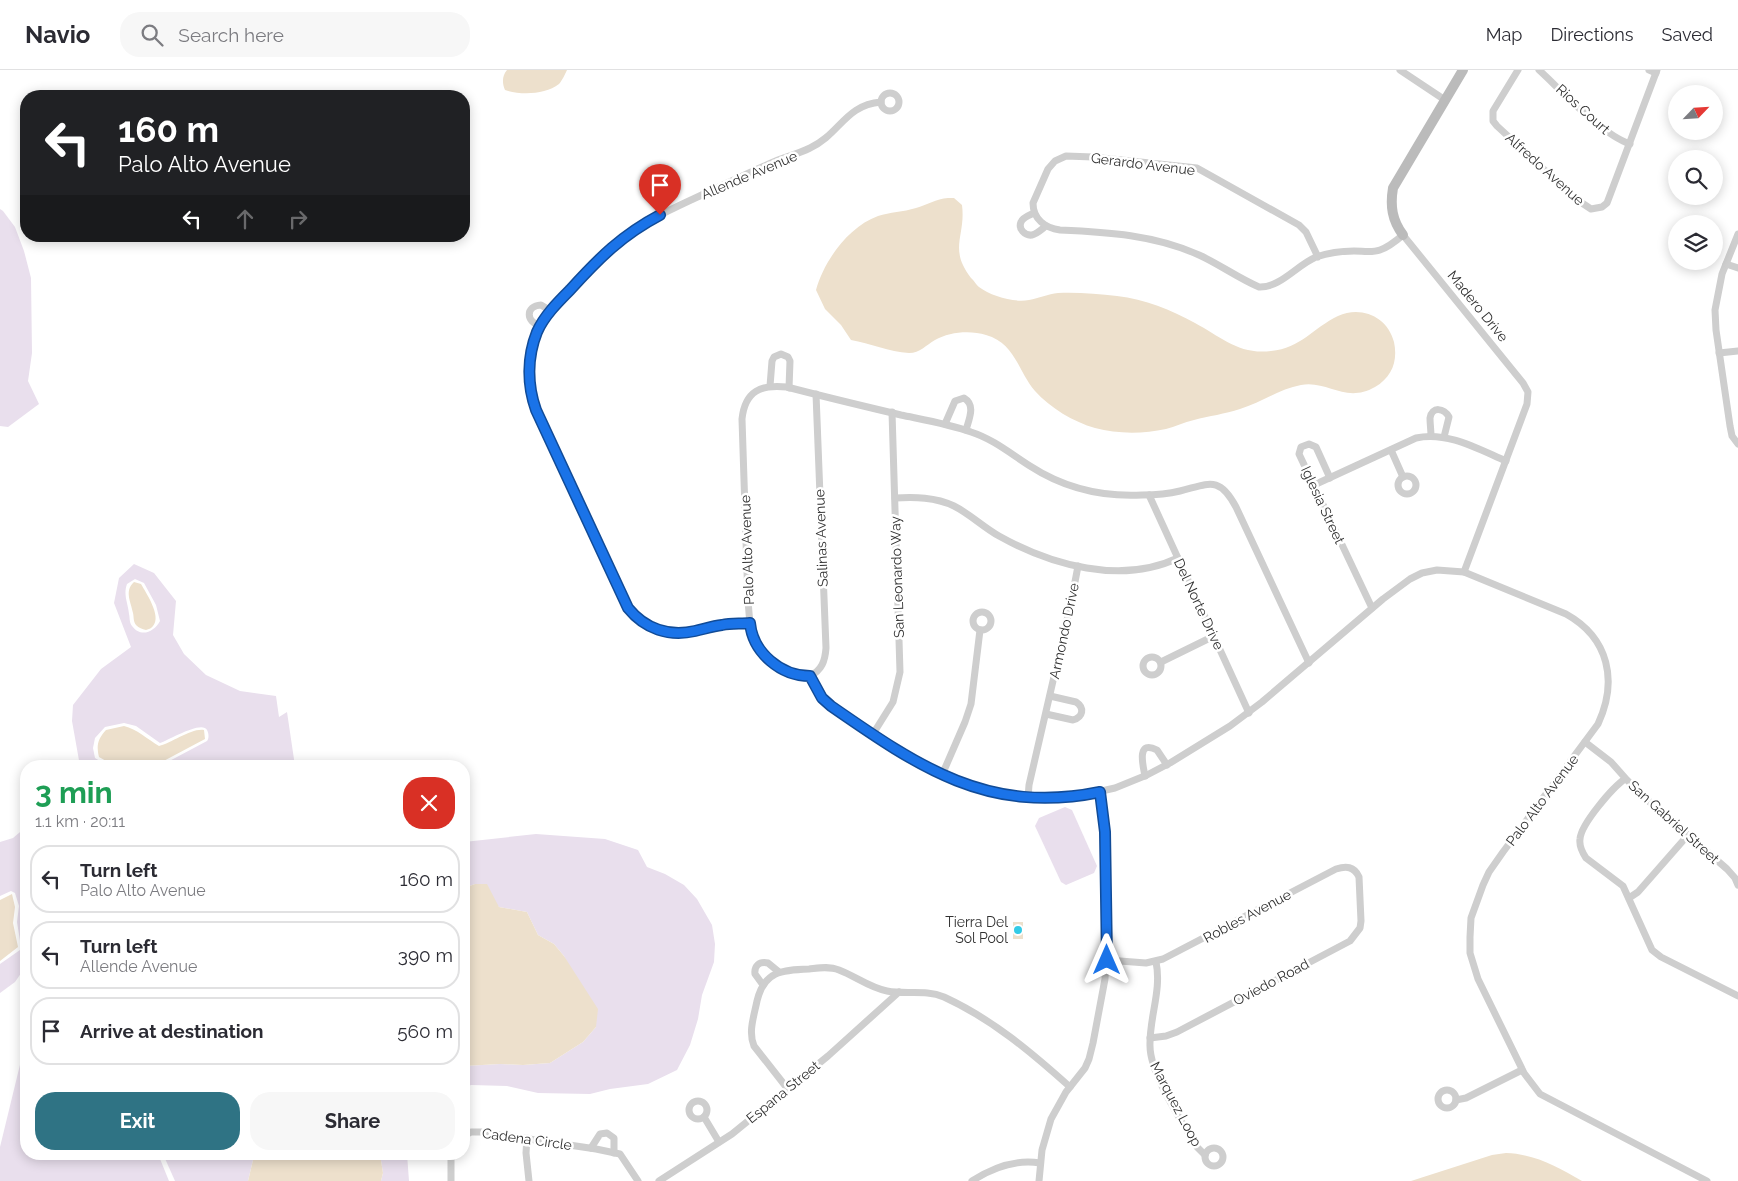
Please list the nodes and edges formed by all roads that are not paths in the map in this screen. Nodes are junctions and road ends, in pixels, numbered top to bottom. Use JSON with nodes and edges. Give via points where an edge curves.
{"nodes":[{"id":1,"x":1401,"y":70,"type":"edge"},
{"id":2,"x":1463,"y":70,"type":"edge"},
{"id":3,"x":1518,"y":70,"type":"edge"},
{"id":4,"x":1539,"y":70,"type":"edge"},
{"id":5,"x":1654,"y":71,"type":"edge"},
{"id":6,"x":1445,"y":100,"type":"junction"},
{"id":7,"x":881,"y":102,"type":"dead end"},
{"id":8,"x":1630,"y":144,"type":"junction"},
{"id":9,"x":1034,"y":213,"type":"junction"},
{"id":10,"x":1046,"y":226,"type":"junction"},
{"id":11,"x":1738,"y":234,"type":"edge"},
{"id":12,"x":1403,"y":235,"type":"junction"},
{"id":13,"x":1318,"y":257,"type":"junction"},
{"id":14,"x":1726,"y":264,"type":"junction"},
{"id":15,"x":1738,"y":268,"type":"edge"},
{"id":16,"x":551,"y":311,"type":"junction"},
{"id":17,"x":540,"y":326,"type":"junction"},
{"id":18,"x":1738,"y":351,"type":"edge"},
{"id":19,"x":1719,"y":353,"type":"junction"},
{"id":20,"x":770,"y":386,"type":"junction"},
{"id":21,"x":789,"y":388,"type":"junction"},
{"id":22,"x":816,"y":394,"type":"junction"},
{"id":23,"x":892,"y":412,"type":"junction"},
{"id":24,"x":945,"y":424,"type":"junction"},
{"id":25,"x":966,"y":430,"type":"junction"},
{"id":26,"x":1431,"y":436,"type":"junction"},
{"id":27,"x":1444,"y":437,"type":"junction"},
{"id":28,"x":1738,"y":444,"type":"edge"},
{"id":29,"x":1391,"y":450,"type":"junction"},
{"id":30,"x":1506,"y":461,"type":"junction"},
{"id":31,"x":1403,"y":477,"type":"dead end"},
{"id":32,"x":1330,"y":478,"type":"junction"},
{"id":33,"x":1314,"y":485,"type":"junction"},
{"id":34,"x":1149,"y":495,"type":"junction"},
{"id":35,"x":894,"y":498,"type":"junction"},
{"id":36,"x":1178,"y":558,"type":"junction"},
{"id":37,"x":1078,"y":566,"type":"junction"},
{"id":38,"x":1464,"y":572,"type":"junction"},
{"id":39,"x":1372,"y":608,"type":"junction"},
{"id":40,"x":750,"y":623,"type":"junction"},
{"id":41,"x":980,"y":630,"type":"dead end"},
{"id":42,"x":1214,"y":636,"type":"junction"},
{"id":43,"x":1161,"y":662,"type":"dead end"},
{"id":44,"x":1308,"y":663,"type":"junction"},
{"id":45,"x":810,"y":676,"type":"junction"},
{"id":46,"x":1050,"y":696,"type":"junction"},
{"id":47,"x":1249,"y":713,"type":"junction"},
{"id":48,"x":1046,"y":714,"type":"junction"},
{"id":49,"x":873,"y":734,"type":"junction"},
{"id":50,"x":1585,"y":742,"type":"junction"},
{"id":51,"x":1167,"y":765,"type":"junction"},
{"id":52,"x":942,"y":775,"type":"junction"},
{"id":53,"x":1145,"y":776,"type":"junction"},
{"id":54,"x":1625,"y":778,"type":"junction"},
{"id":55,"x":1100,"y":792,"type":"junction"},
{"id":56,"x":1028,"y":798,"type":"junction"},
{"id":57,"x":1688,"y":835,"type":"junction"},
{"id":58,"x":1738,"y":885,"type":"edge"},
{"id":59,"x":1629,"y":898,"type":"junction"},
{"id":60,"x":1360,"y":899,"type":"joint"},
{"id":61,"x":1107,"y":960,"type":"junction"},
{"id":62,"x":1156,"y":962,"type":"junction"},
{"id":63,"x":779,"y":972,"type":"junction"},
{"id":64,"x":763,"y":986,"type":"junction"},
{"id":65,"x":899,"y":992,"type":"junction"},
{"id":66,"x":1738,"y":996,"type":"edge"},
{"id":67,"x":1150,"y":1038,"type":"junction"},
{"id":68,"x":1522,"y":1070,"type":"junction"},
{"id":69,"x":1070,"y":1086,"type":"junction"},
{"id":70,"x":787,"y":1088,"type":"junction"},
{"id":71,"x":1456,"y":1100,"type":"dead end"},
{"id":72,"x":704,"y":1117,"type":"dead end"},
{"id":73,"x":470,"y":1133,"type":"edge"},
{"id":74,"x":527,"y":1138,"type":"junction"},
{"id":75,"x":719,"y":1142,"type":"junction"},
{"id":76,"x":591,"y":1148,"type":"junction"},
{"id":77,"x":614,"y":1153,"type":"junction"},
{"id":78,"x":1205,"y":1155,"type":"dead end"},
{"id":79,"x":450,"y":1160,"type":"edge"},
{"id":80,"x":1040,"y":1163,"type":"junction"},
{"id":81,"x":452,"y":1181,"type":"edge"},
{"id":82,"x":528,"y":1181,"type":"edge"},
{"id":83,"x":638,"y":1181,"type":"edge"},
{"id":84,"x":659,"y":1181,"type":"edge"},
{"id":85,"x":972,"y":1181,"type":"edge"},
{"id":86,"x":1039,"y":1181,"type":"edge"},
{"id":87,"x":1707,"y":1181,"type":"edge"}],
"edges":[{"from":1,"to":6,"type":"street"},
{"from":2,"to":6,"type":"street","name":"Madero Drive"},
{"from":3,"to":8,"type":"street","name":"Alfredo Avenue","via":[[1493,111],[1493,121],[1584,206],[1597,209],[1606,204]]},
{"from":4,"to":8,"type":"street","name":"Rios Court","via":[[1603,129]]},
{"from":5,"to":8,"type":"street","name":"Alfredo Avenue"},
{"from":6,"to":12,"type":"street","name":"Madero Drive","via":[[1393,188],[1392,213]]},
{"from":7,"to":16,"type":"street","name":"Allende Avenue","via":[[868,103],[851,112],[817,145],[729,182],[632,232],[605,253]]},
{"from":9,"to":10,"type":"street"},
{"from":9,"to":10,"type":"street","name":"Gerardo Avenue","via":[[1022,220],[1022,230],[1032,235]]},
{"from":9,"to":13,"type":"street","name":"Gerardo Avenue","via":[[1034,203],[1048,169],[1063,157],[1192,167],[1299,225]]},
{"from":10,"to":13,"type":"street","via":[[1163,241],[1200,255],[1259,287],[1275,284],[1297,267]]},
{"from":11,"to":14,"type":"street"},
{"from":12,"to":13,"type":"street","via":[[1378,251],[1342,251]]},
{"from":12,"to":30,"type":"street","name":"Madero Drive","via":[[1526,387],[1527,404]]},
{"from":14,"to":15,"type":"street"},
{"from":14,"to":19,"type":"street","via":[[1715,310]]},
{"from":16,"to":17,"type":"street","name":"Allende Avenue"},
{"from":16,"to":17,"type":"street","via":[[541,306],[530,311],[530,320]]},
{"from":17,"to":40,"type":"street","name":"Allende Avenue","via":[[530,360],[531,395],[628,608],[650,627],[674,634]]},
{"from":18,"to":19,"type":"street"},
{"from":19,"to":28,"type":"street","via":[[1732,436]]},
{"from":20,"to":21,"type":"street"},
{"from":20,"to":21,"type":"street","via":[[772,361],[781,354],[790,361]]},
{"from":20,"to":40,"type":"street","name":"Palo Alto Avenue","via":[[759,389],[747,400],[742,411]]},
{"from":21,"to":22,"type":"street"},
{"from":22,"to":23,"type":"street"},
{"from":22,"to":45,"type":"street","name":"Salinas Avenue","via":[[826,648],[822,665]]},
{"from":23,"to":24,"type":"street"},
{"from":23,"to":35,"type":"street","name":"San Leonardo Way"},
{"from":24,"to":25,"type":"street"},
{"from":24,"to":25,"type":"street","via":[[955,401],[964,398],[971,407]]},
{"from":25,"to":34,"type":"street","via":[[993,442],[1043,474],[1071,486],[1116,495]]},
{"from":26,"to":27,"type":"street"},
{"from":26,"to":27,"type":"street","via":[[1431,416],[1440,409],[1448,417]]},
{"from":26,"to":29,"type":"street","via":[[1416,438]]},
{"from":27,"to":30,"type":"street"},
{"from":29,"to":31,"type":"street"},
{"from":29,"to":32,"type":"street"},
{"from":30,"to":38,"type":"street","name":"Madero Drive"},
{"from":32,"to":33,"type":"street"},
{"from":32,"to":33,"type":"street","name":"Iglesia Street","via":[[1316,448],[1304,444],[1299,454]]},
{"from":33,"to":39,"type":"street","name":"Iglesia Street"},
{"from":34,"to":36,"type":"street","name":"Del Norte Drive"},
{"from":34,"to":44,"type":"street","via":[[1205,484],[1224,490],[1236,507]]},
{"from":35,"to":37,"type":"street","via":[[924,498],[956,507],[1021,547]]},
{"from":35,"to":49,"type":"street","name":"San Leonardo Way","via":[[900,672],[893,702]]},
{"from":36,"to":37,"type":"street","via":[[1138,570]]},
{"from":36,"to":42,"type":"street","name":"Del Norte Drive"},
{"from":37,"to":46,"type":"street","name":"Armondo Drive"},
{"from":38,"to":39,"type":"street","name":"Palo Alto Avenue","via":[[1437,570],[1422,573]]},
{"from":38,"to":50,"type":"street","name":"Palo Alto Avenue","via":[[1566,614],[1596,640],[1606,666],[1609,692],[1598,724]]},
{"from":39,"to":44,"type":"street","name":"Palo Alto Avenue"},
{"from":40,"to":45,"type":"street","name":"Palo Alto Avenue","via":[[756,643],[770,661],[790,672]]},
{"from":41,"to":52,"type":"street","via":[[971,704]]},
{"from":42,"to":43,"type":"street"},
{"from":42,"to":47,"type":"street","name":"Del Norte Drive"},
{"from":44,"to":47,"type":"street","name":"Palo Alto Avenue"},
{"from":45,"to":49,"type":"street","name":"Palo Alto Avenue","via":[[822,698]]},
{"from":46,"to":48,"type":"street","name":"Armondo Drive"},
{"from":46,"to":48,"type":"street","name":"Armondo Drive","via":[[1076,702],[1082,712],[1074,720]]},
{"from":47,"to":51,"type":"street","name":"Palo Alto Avenue"},
{"from":48,"to":56,"type":"street","name":"Armondo Drive"},
{"from":49,"to":52,"type":"street","name":"Palo Alto Avenue"},
{"from":50,"to":54,"type":"street","name":"San Gabriel Street","via":[[1611,762]]},
{"from":50,"to":68,"type":"street","name":"Palo Alto Avenue","via":[[1489,872],[1471,918],[1470,953],[1478,979]]},
{"from":51,"to":53,"type":"street","name":"Palo Alto Avenue"},
{"from":51,"to":53,"type":"street","via":[[1158,750],[1145,750],[1141,758]]},
{"from":52,"to":56,"type":"street","name":"Palo Alto Avenue","via":[[974,787]]},
{"from":53,"to":55,"type":"street","name":"Palo Alto Avenue"},
{"from":54,"to":57,"type":"street","name":"San Gabriel Street"},
{"from":54,"to":59,"type":"street","via":[[1614,787],[1584,827],[1580,846],[1586,858],[1623,886]]},
{"from":55,"to":56,"type":"street","name":"Palo Alto Avenue"},
{"from":55,"to":61,"type":"street","via":[[1105,832]]},
{"from":57,"to":58,"type":"street","name":"San Gabriel Street","via":[[1732,873]]},
{"from":57,"to":59,"type":"street"},
{"from":59,"to":66,"type":"street","via":[[1652,950]]},
{"from":60,"to":62,"type":"street","name":"Robles Avenue","via":[[1359,877],[1356,871],[1344,866]]},
{"from":60,"to":67,"type":"street","name":"Oviedo Road","via":[[1360,928],[1350,941],[1177,1032]]},
{"from":61,"to":62,"type":"street","name":"Robles Avenue"},
{"from":61,"to":69,"type":"street","via":[[1089,1059]]},
{"from":62,"to":67,"type":"street","name":"Marquez Loop","via":[[1157,987]]},
{"from":63,"to":64,"type":"street"},
{"from":63,"to":64,"type":"street","via":[[768,962],[759,963],[755,974]]},
{"from":63,"to":65,"type":"street","via":[[833,968],[886,991]]},
{"from":64,"to":70,"type":"street","via":[[751,1040]]},
{"from":65,"to":69,"type":"street","via":[[924,992],[944,997],[1015,1039]]},
{"from":65,"to":70,"type":"street","name":"Espana Street"},
{"from":67,"to":78,"type":"street","name":"Marquez Loop","via":[[1152,1066],[1197,1147]]},
{"from":68,"to":71,"type":"street"},
{"from":68,"to":87,"type":"street","name":"Palo Alto Avenue","via":[[1536,1089],[1554,1102]]},
{"from":69,"to":80,"type":"street","via":[[1051,1119]]},
{"from":70,"to":75,"type":"street","name":"Espana Street"},
{"from":72,"to":75,"type":"street"},
{"from":73,"to":74,"type":"street","name":"Cadena Circle"},
{"from":74,"to":76,"type":"street","name":"Cadena Circle"},
{"from":74,"to":82,"type":"street"},
{"from":75,"to":84,"type":"street","name":"Espana Street"},
{"from":76,"to":77,"type":"street","name":"Cadena Circle"},
{"from":76,"to":77,"type":"street","name":"Cadena Circle","via":[[600,1134],[608,1133],[614,1138]]},
{"from":77,"to":83,"type":"street","name":"Cadena Circle","via":[[620,1154]]},
{"from":79,"to":81,"type":"street"},
{"from":80,"to":85,"type":"street","via":[[1010,1163]]},
{"from":80,"to":86,"type":"street"}]}
